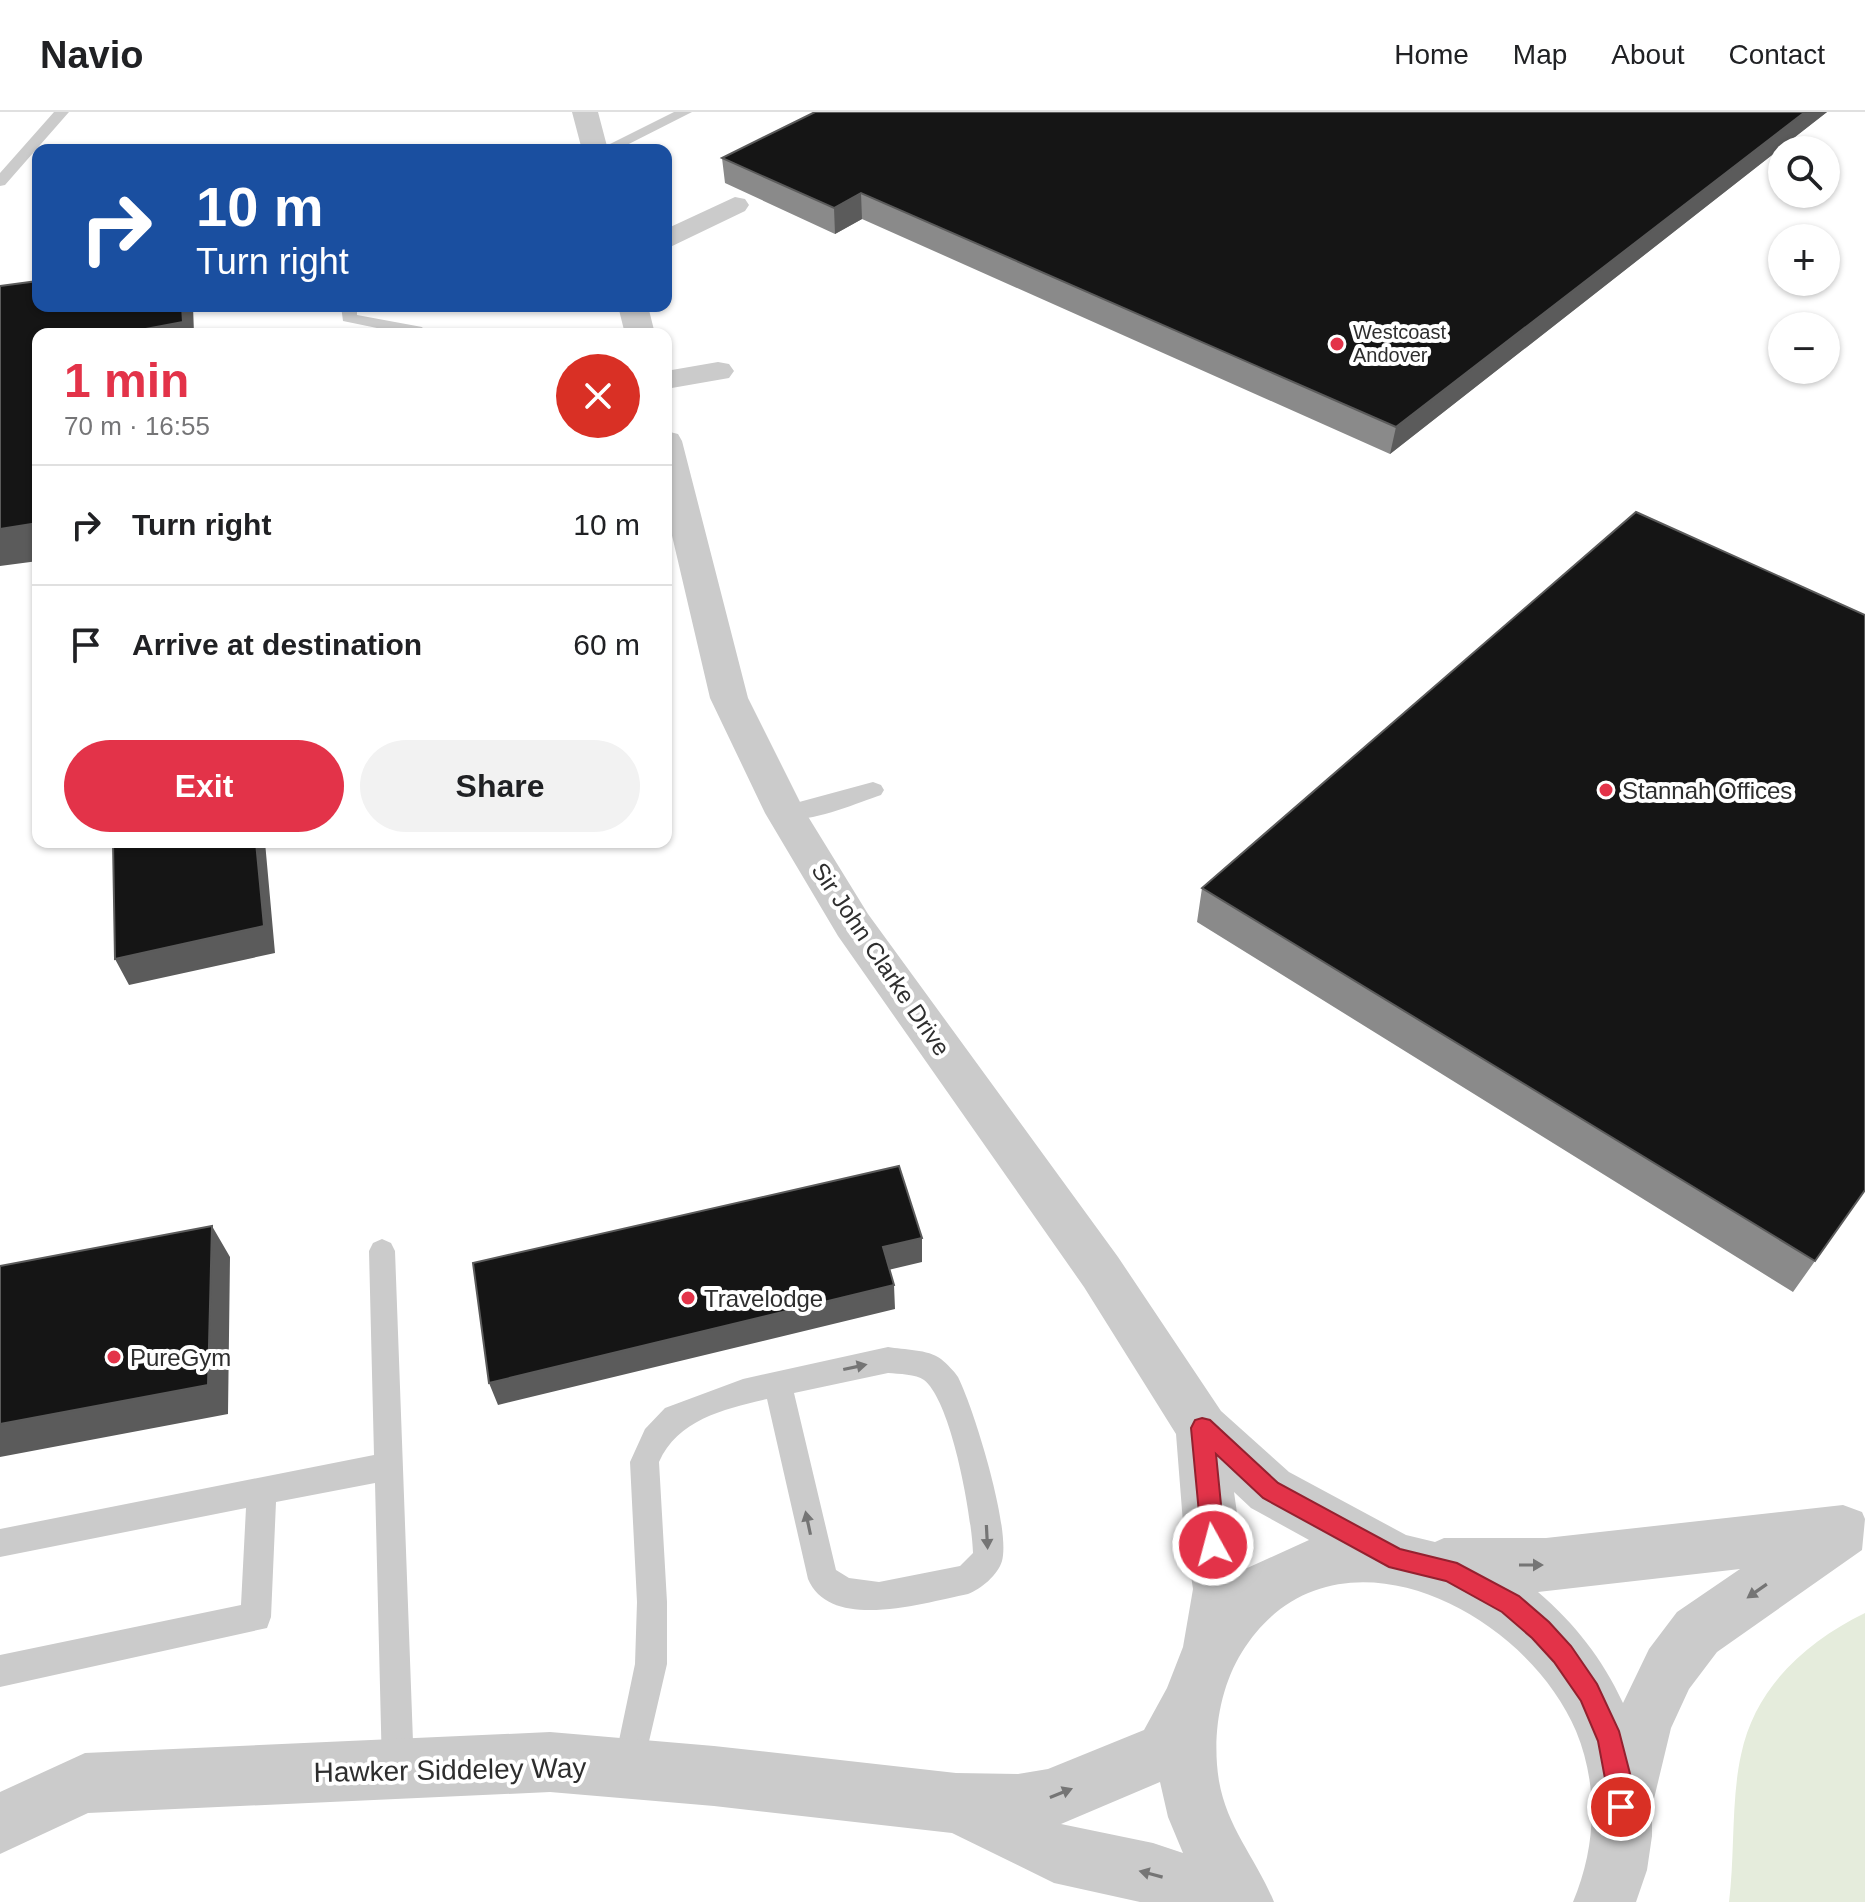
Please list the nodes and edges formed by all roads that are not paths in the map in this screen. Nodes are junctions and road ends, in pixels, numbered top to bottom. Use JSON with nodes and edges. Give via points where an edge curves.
{"nodes":[{"id":1,"x":62,"y":112,"type":"edge"},
{"id":2,"x":585,"y":112,"type":"edge"},
{"id":3,"x":685,"y":112,"type":"edge"},
{"id":4,"x":36,"y":144,"type":"edge"},
{"id":5,"x":593,"y":144,"type":"edge"},
{"id":6,"x":618,"y":144,"type":"edge"},
{"id":7,"x":32,"y":149,"type":"edge"},
{"id":8,"x":12,"y":174,"type":"edge"},
{"id":9,"x":735,"y":205,"type":"dead end"},
{"id":10,"x":672,"y":237,"type":"edge"},
{"id":11,"x":349,"y":312,"type":"edge"},
{"id":12,"x":401,"y":328,"type":"edge"},
{"id":13,"x":718,"y":371,"type":"dead end"},
{"id":14,"x":672,"y":379,"type":"edge"},
{"id":15,"x":672,"y":465,"type":"edge"},
{"id":16,"x":873,"y":790,"type":"dead end"},
{"id":17,"x":785,"y":813,"type":"junction"},
{"id":18,"x":382,"y":1251,"type":"dead end"},
{"id":19,"x":778,"y":1384,"type":"junction"},
{"id":20,"x":1202,"y":1428,"type":"junction"},
{"id":21,"x":389,"y":1466,"type":"junction"},
{"id":22,"x":262,"y":1491,"type":"junction"},
{"id":23,"x":1854,"y":1525,"type":"edge"},
{"id":24,"x":0,"y":1543,"type":"edge"},
{"id":25,"x":1411,"y":1562,"type":"junction"},
{"id":26,"x":0,"y":1671,"type":"edge"},
{"id":27,"x":1200,"y":1677,"type":"junction"},
{"id":28,"x":398,"y":1769,"type":"junction"},
{"id":29,"x":629,"y":1769,"type":"junction"},
{"id":30,"x":956,"y":1803,"type":"junction"},
{"id":31,"x":0,"y":1824,"type":"edge"},
{"id":32,"x":1621,"y":1825,"type":"junction"},
{"id":33,"x":1223,"y":1902,"type":"edge"},
{"id":34,"x":1243,"y":1902,"type":"edge"},
{"id":35,"x":1604,"y":1902,"type":"edge"}],
"edges":[{"from":1,"to":4,"type":"lane"},
{"from":2,"to":5,"type":"street"},
{"from":3,"to":6,"type":"lane"},
{"from":7,"to":8,"type":"lane"},
{"from":9,"to":10,"type":"street"},
{"from":11,"to":12,"type":"lane","via":[[349,318]]},
{"from":13,"to":14,"type":"street"},
{"from":15,"to":17,"type":"street","name":"Sir John Clarke Drive","via":[[729,698]]},
{"from":16,"to":17,"type":"lane"},
{"from":17,"to":20,"type":"street","name":"Sir John Clarke Drive","via":[[853,925],[1101,1272]]},
{"from":18,"to":21,"type":"lane"},
{"from":19,"to":19,"type":"lane","one_way":true,"via":[[888,1360],[929,1366],[946,1383],[963,1425],[987,1529],[988,1559],[968,1579],[879,1597],[845,1592],[823,1579]]},
{"from":19,"to":29,"type":"lane","via":[[675,1417],[655,1438],[644,1462],[651,1664]]},
{"from":20,"to":25,"type":"street","via":[[1270,1490]]},
{"from":20,"to":27,"type":"street","via":[[1221,1589]]},
{"from":21,"to":22,"type":"lane"},
{"from":21,"to":28,"type":"lane"},
{"from":22,"to":24,"type":"lane"},
{"from":22,"to":26,"type":"lane","via":[[256,1617]]},
{"from":25,"to":23,"type":"street","one_way":true,"via":[[1546,1565]]},
{"from":23,"to":32,"type":"street","one_way":true,"via":[[1697,1632],[1669,1669],[1643,1725]]},
{"from":25,"to":27,"type":"street","via":[[1376,1555],[1326,1560],[1275,1580],[1238,1610]]},
{"from":25,"to":32,"type":"street","via":[[1449,1571],[1511,1604],[1563,1654],[1589,1692],[1610,1739],[1622,1789]]},
{"from":30,"to":27,"type":"street","name":"Hawker Siddeley Way","one_way":true,"via":[[1048,1799],[1165,1751]]},
{"from":27,"to":34,"type":"street","via":[[1188,1766],[1205,1836]]},
{"from":28,"to":29,"type":"street","name":"Hawker Siddeley Way","via":[[550,1762]]},
{"from":28,"to":31,"type":"street","name":"Hawker Siddeley Way","via":[[85,1783]]},
{"from":29,"to":30,"type":"street","name":"Hawker Siddeley Way"},
{"from":33,"to":30,"type":"street","one_way":true,"via":[[1153,1874],[1054,1853]]},
{"from":32,"to":35,"type":"street","via":[[1621,1849]]}]}
